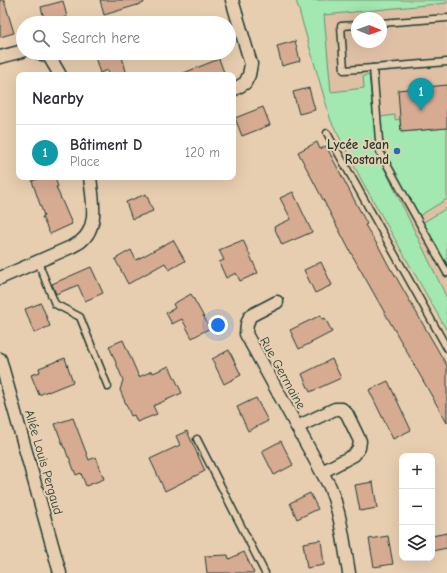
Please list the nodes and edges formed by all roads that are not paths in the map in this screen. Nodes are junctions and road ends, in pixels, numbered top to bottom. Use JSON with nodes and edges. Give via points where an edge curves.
{"nodes":[{"id":1,"x":232,"y":0,"type":"edge"},
{"id":2,"x":447,"y":18,"type":"edge"},
{"id":3,"x":387,"y":23,"type":"edge"},
{"id":4,"x":351,"y":25,"type":"edge"},
{"id":5,"x":16,"y":53,"type":"edge"},
{"id":6,"x":0,"y":57,"type":"edge"},
{"id":7,"x":50,"y":60,"type":"edge"},
{"id":8,"x":447,"y":62,"type":"edge"},
{"id":9,"x":373,"y":68,"type":"junction"},
{"id":10,"x":58,"y":72,"type":"edge"},
{"id":11,"x":236,"y":88,"type":"edge"},
{"id":12,"x":327,"y":133,"type":"dead end"},
{"id":13,"x":90,"y":180,"type":"edge"},
{"id":14,"x":38,"y":262,"type":"junction"},
{"id":15,"x":447,"y":273,"type":"edge"},
{"id":16,"x":0,"y":278,"type":"edge"},
{"id":17,"x":277,"y":302,"type":"dead end"},
{"id":18,"x":447,"y":348,"type":"edge"},
{"id":19,"x":0,"y":359,"type":"edge"},
{"id":20,"x":108,"y":387,"type":"dead end"},
{"id":21,"x":297,"y":427,"type":"junction"},
{"id":22,"x":197,"y":439,"type":"dead end"},
{"id":23,"x":322,"y":472,"type":"junction"},
{"id":24,"x":60,"y":573,"type":"edge"},
{"id":25,"x":265,"y":573,"type":"edge"},
{"id":26,"x":349,"y":573,"type":"edge"}],
"edges":[{"from":1,"to":11,"type":"street","via":[[251,64],[245,83]]},
{"from":2,"to":3,"type":"lane"},
{"from":4,"to":9,"type":"lane","via":[[341,26],[344,70]]},
{"from":5,"to":6,"type":"street"},
{"from":7,"to":10,"type":"street"},
{"from":8,"to":9,"type":"lane"},
{"from":9,"to":15,"type":"lane","via":[[380,152]]},
{"from":12,"to":18,"type":"lane"},
{"from":13,"to":14,"type":"street","via":[[94,213],[87,235],[80,242]]},
{"from":14,"to":16,"type":"street"},
{"from":14,"to":20,"type":"lane","via":[[55,304],[80,317]]},
{"from":17,"to":21,"type":"street","name":"Rue Germaine","via":[[250,316],[246,324],[246,334]]},
{"from":19,"to":24,"type":"street","name":"Allée Louis Pergaud"},
{"from":21,"to":23,"type":"street","name":"Rue Germaine"},
{"from":21,"to":23,"type":"street","name":"Rue Germaine","via":[[334,409],[342,409],[347,414],[360,441],[359,448],[354,455]]},
{"from":22,"to":25,"type":"lane"},
{"from":23,"to":26,"type":"street","name":"Rue Germaine","via":[[336,500]]}]}
